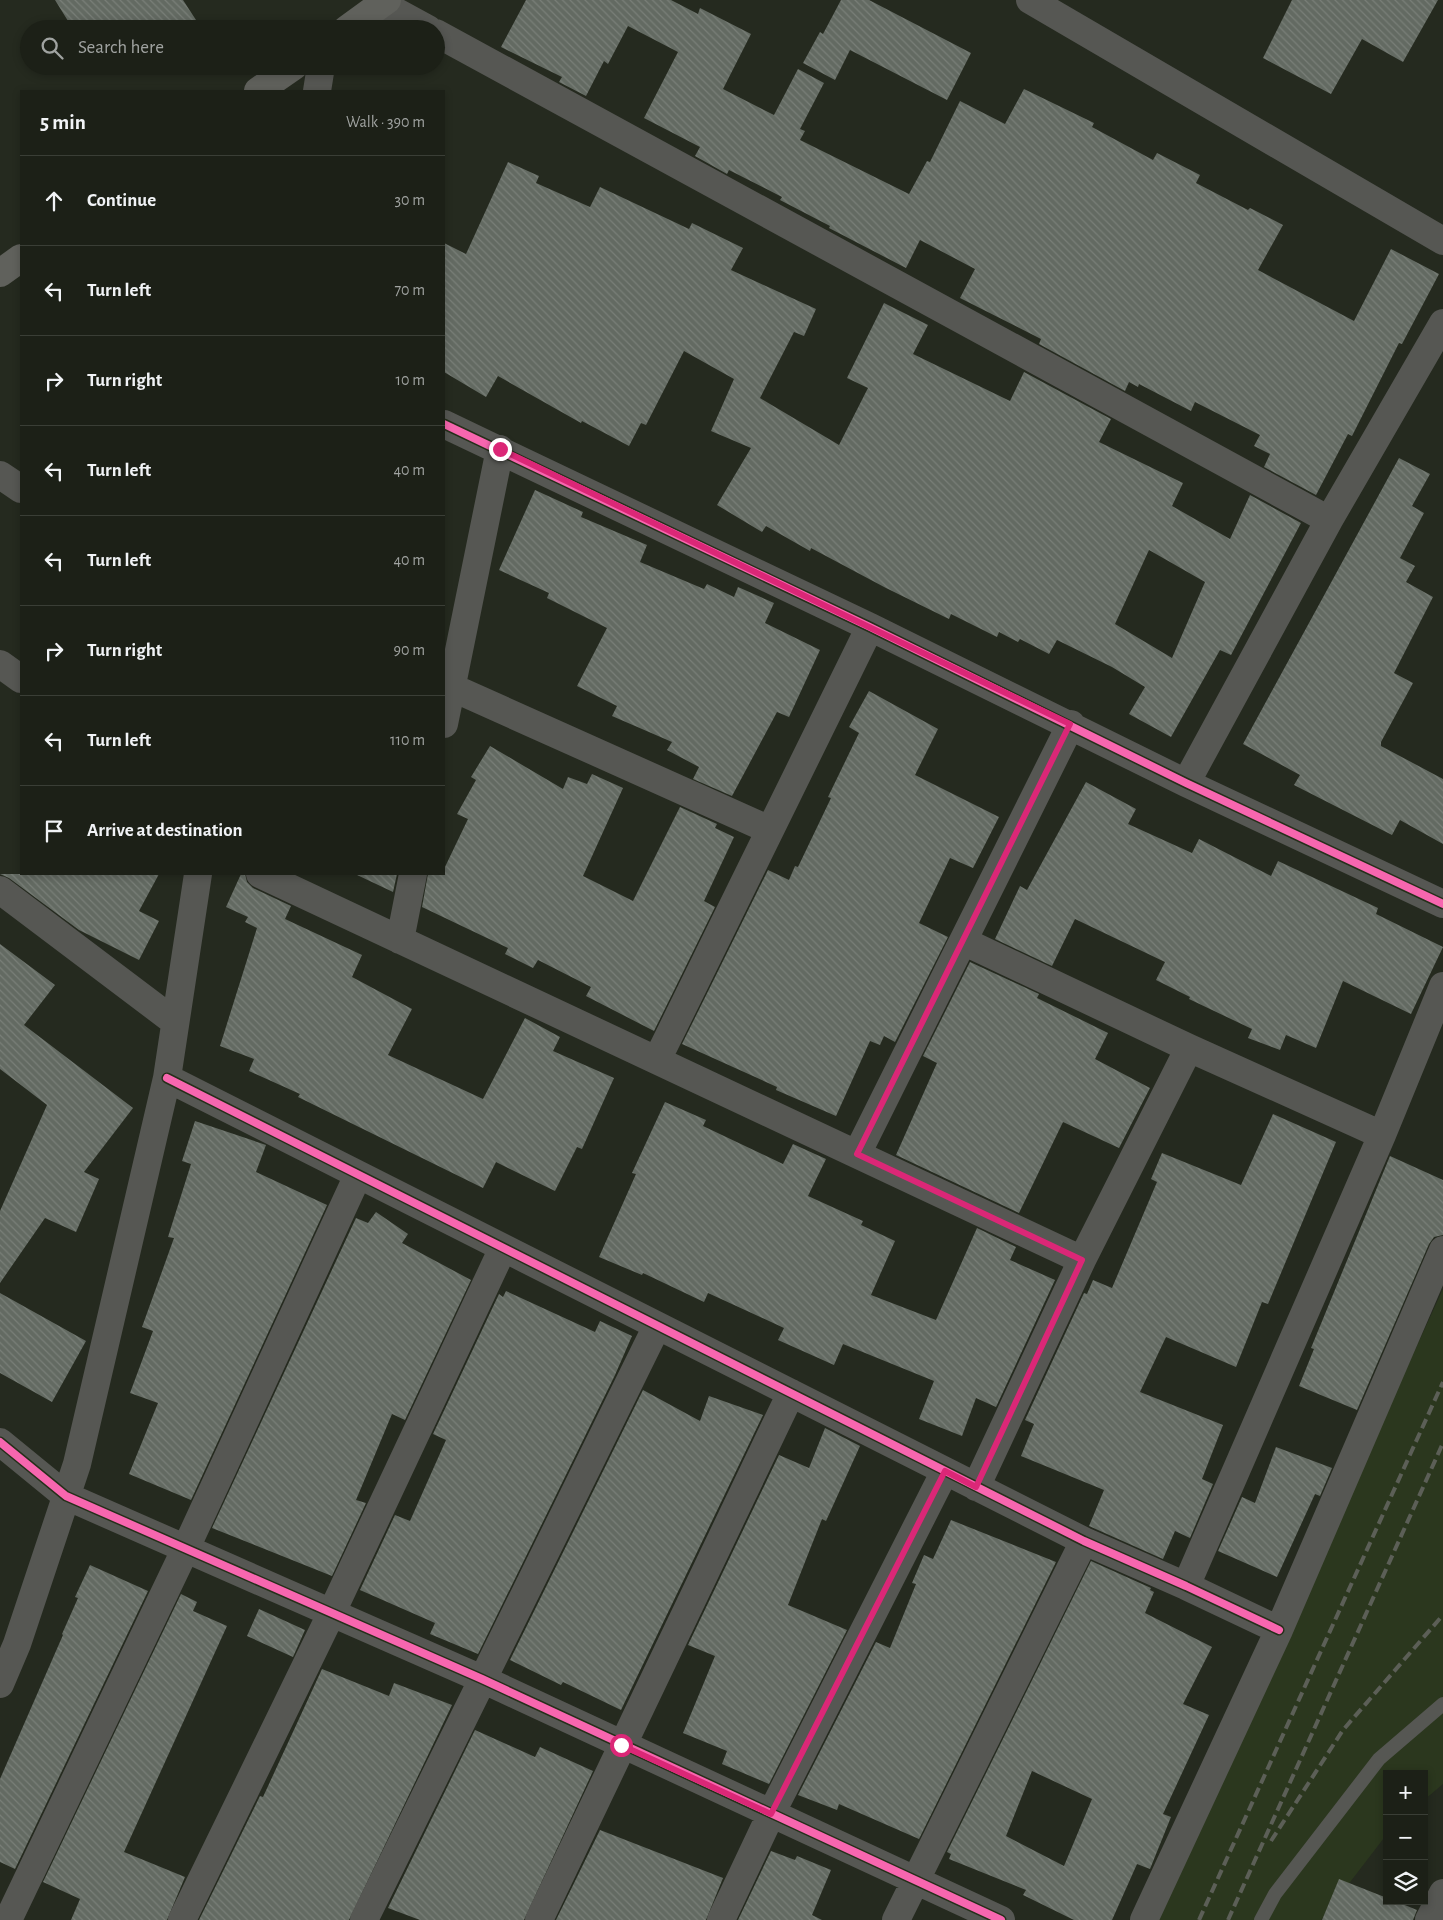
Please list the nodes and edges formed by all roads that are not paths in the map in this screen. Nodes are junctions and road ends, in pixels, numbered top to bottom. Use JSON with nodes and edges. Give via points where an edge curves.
{"nodes":[{"id":1,"x":1030,"y":0,"type":"edge"},
{"id":2,"x":385,"y":2,"type":"edge"},
{"id":3,"x":360,"y":20,"type":"edge"},
{"id":4,"x":414,"y":20,"type":"edge"},
{"id":5,"x":445,"y":38,"type":"edge"},
{"id":6,"x":281,"y":75,"type":"edge"},
{"id":7,"x":319,"y":75,"type":"edge"},
{"id":8,"x":259,"y":90,"type":"edge"},
{"id":9,"x":316,"y":90,"type":"edge"},
{"id":10,"x":1443,"y":241,"type":"edge"},
{"id":11,"x":20,"y":259,"type":"edge"},
{"id":12,"x":0,"y":273,"type":"edge"},
{"id":13,"x":1443,"y":323,"type":"edge"},
{"id":14,"x":445,"y":424,"type":"edge"},
{"id":15,"x":500,"y":449,"type":"junction"},
{"id":16,"x":0,"y":475,"type":"edge"},
{"id":17,"x":20,"y":488,"type":"edge"},
{"id":18,"x":1329,"y":520,"type":"junction"},
{"id":19,"x":870,"y":627,"type":"junction"},
{"id":20,"x":0,"y":664,"type":"edge"},
{"id":21,"x":20,"y":678,"type":"edge"},
{"id":22,"x":451,"y":687,"type":"junction"},
{"id":23,"x":445,"y":719,"type":"edge"},
{"id":24,"x":1070,"y":724,"type":"junction"},
{"id":25,"x":1186,"y":783,"type":"junction"},
{"id":26,"x":770,"y":830,"type":"junction"},
{"id":27,"x":198,"y":875,"type":"edge"},
{"id":28,"x":262,"y":875,"type":"edge"},
{"id":29,"x":413,"y":875,"type":"edge"},
{"id":30,"x":0,"y":890,"type":"edge"},
{"id":31,"x":1443,"y":904,"type":"edge"},
{"id":32,"x":400,"y":940,"type":"junction"},
{"id":33,"x":963,"y":941,"type":"junction"},
{"id":34,"x":1443,"y":986,"type":"edge"},
{"id":35,"x":175,"y":1022,"type":"junction"},
{"id":36,"x":1189,"y":1048,"type":"junction"},
{"id":37,"x":657,"y":1060,"type":"junction"},
{"id":38,"x":167,"y":1078,"type":"junction"},
{"id":39,"x":1382,"y":1135,"type":"junction"},
{"id":40,"x":857,"y":1154,"type":"junction"},
{"id":41,"x":358,"y":1175,"type":"junction"},
{"id":42,"x":503,"y":1248,"type":"junction"},
{"id":43,"x":1443,"y":1250,"type":"edge"},
{"id":44,"x":1082,"y":1260,"type":"junction"},
{"id":45,"x":657,"y":1326,"type":"junction"},
{"id":46,"x":791,"y":1393,"type":"junction"},
{"id":47,"x":0,"y":1442,"type":"edge"},
{"id":48,"x":945,"y":1471,"type":"junction"},
{"id":49,"x":976,"y":1487,"type":"junction"},
{"id":50,"x":66,"y":1496,"type":"junction"},
{"id":51,"x":1084,"y":1541,"type":"junction"},
{"id":52,"x":186,"y":1548,"type":"junction"},
{"id":53,"x":1186,"y":1586,"type":"junction"},
{"id":54,"x":332,"y":1612,"type":"junction"},
{"id":55,"x":1279,"y":1630,"type":"junction"},
{"id":56,"x":482,"y":1678,"type":"junction"},
{"id":57,"x":0,"y":1683,"type":"edge"},
{"id":58,"x":1443,"y":1704,"type":"edge"},
{"id":59,"x":621,"y":1745,"type":"junction"},
{"id":60,"x":771,"y":1814,"type":"junction"},
{"id":61,"x":914,"y":1880,"type":"junction"},
{"id":62,"x":1443,"y":1893,"type":"edge"},
{"id":63,"x":8,"y":1920,"type":"edge"},
{"id":64,"x":182,"y":1920,"type":"edge"},
{"id":65,"x":364,"y":1920,"type":"edge"},
{"id":66,"x":539,"y":1920,"type":"edge"},
{"id":67,"x":721,"y":1920,"type":"edge"},
{"id":68,"x":896,"y":1920,"type":"edge"},
{"id":69,"x":1002,"y":1920,"type":"edge"},
{"id":70,"x":1144,"y":1920,"type":"edge"},
{"id":71,"x":1261,"y":1920,"type":"edge"},
{"id":72,"x":1429,"y":1920,"type":"edge"}],
"edges":[{"from":1,"to":10,"type":"street"},
{"from":2,"to":3,"type":"main road"},
{"from":2,"to":4,"type":"street"},
{"from":5,"to":18,"type":"street"},
{"from":6,"to":8,"type":"main road"},
{"from":7,"to":9,"type":"street"},
{"from":11,"to":12,"type":"main road"},
{"from":13,"to":18,"type":"street"},
{"from":14,"to":15,"type":"street"},
{"from":15,"to":19,"type":"street"},
{"from":15,"to":22,"type":"street"},
{"from":16,"to":17,"type":"street"},
{"from":18,"to":25,"type":"street"},
{"from":19,"to":24,"type":"street"},
{"from":19,"to":26,"type":"street"},
{"from":20,"to":21,"type":"street"},
{"from":22,"to":23,"type":"street"},
{"from":22,"to":26,"type":"street"},
{"from":24,"to":25,"type":"street"},
{"from":24,"to":33,"type":"street"},
{"from":25,"to":31,"type":"street"},
{"from":26,"to":37,"type":"street"},
{"from":27,"to":35,"type":"street"},
{"from":28,"to":32,"type":"street"},
{"from":29,"to":32,"type":"street"},
{"from":30,"to":35,"type":"street"},
{"from":32,"to":37,"type":"street"},
{"from":33,"to":36,"type":"street"},
{"from":33,"to":40,"type":"street"},
{"from":34,"to":39,"type":"street"},
{"from":35,"to":38,"type":"street"},
{"from":36,"to":39,"type":"street"},
{"from":36,"to":44,"type":"street"},
{"from":37,"to":40,"type":"street"},
{"from":38,"to":41,"type":"street"},
{"from":38,"to":50,"type":"street","via":[[77,1464]]},
{"from":39,"to":53,"type":"street"},
{"from":40,"to":44,"type":"street"},
{"from":41,"to":42,"type":"street"},
{"from":41,"to":52,"type":"street"},
{"from":42,"to":45,"type":"street"},
{"from":42,"to":54,"type":"street"},
{"from":43,"to":55,"type":"street"},
{"from":44,"to":49,"type":"street"},
{"from":45,"to":46,"type":"street"},
{"from":45,"to":56,"type":"street"},
{"from":46,"to":48,"type":"street"},
{"from":46,"to":59,"type":"street"},
{"from":47,"to":50,"type":"street"},
{"from":48,"to":49,"type":"street"},
{"from":48,"to":60,"type":"street"},
{"from":49,"to":51,"type":"street"},
{"from":50,"to":52,"type":"street"},
{"from":50,"to":57,"type":"street","via":[[17,1644]]},
{"from":51,"to":53,"type":"street"},
{"from":51,"to":61,"type":"street"},
{"from":52,"to":54,"type":"street"},
{"from":52,"to":63,"type":"street"},
{"from":53,"to":55,"type":"street"},
{"from":54,"to":56,"type":"street"},
{"from":54,"to":64,"type":"street"},
{"from":55,"to":70,"type":"street"},
{"from":56,"to":59,"type":"street"},
{"from":56,"to":65,"type":"street"},
{"from":58,"to":71,"type":"lane","via":[[1379,1759],[1275,1894]]},
{"from":59,"to":60,"type":"street"},
{"from":59,"to":66,"type":"street"},
{"from":60,"to":61,"type":"street"},
{"from":60,"to":67,"type":"street"},
{"from":61,"to":68,"type":"street"},
{"from":61,"to":69,"type":"street"},
{"from":62,"to":72,"type":"street"}]}
